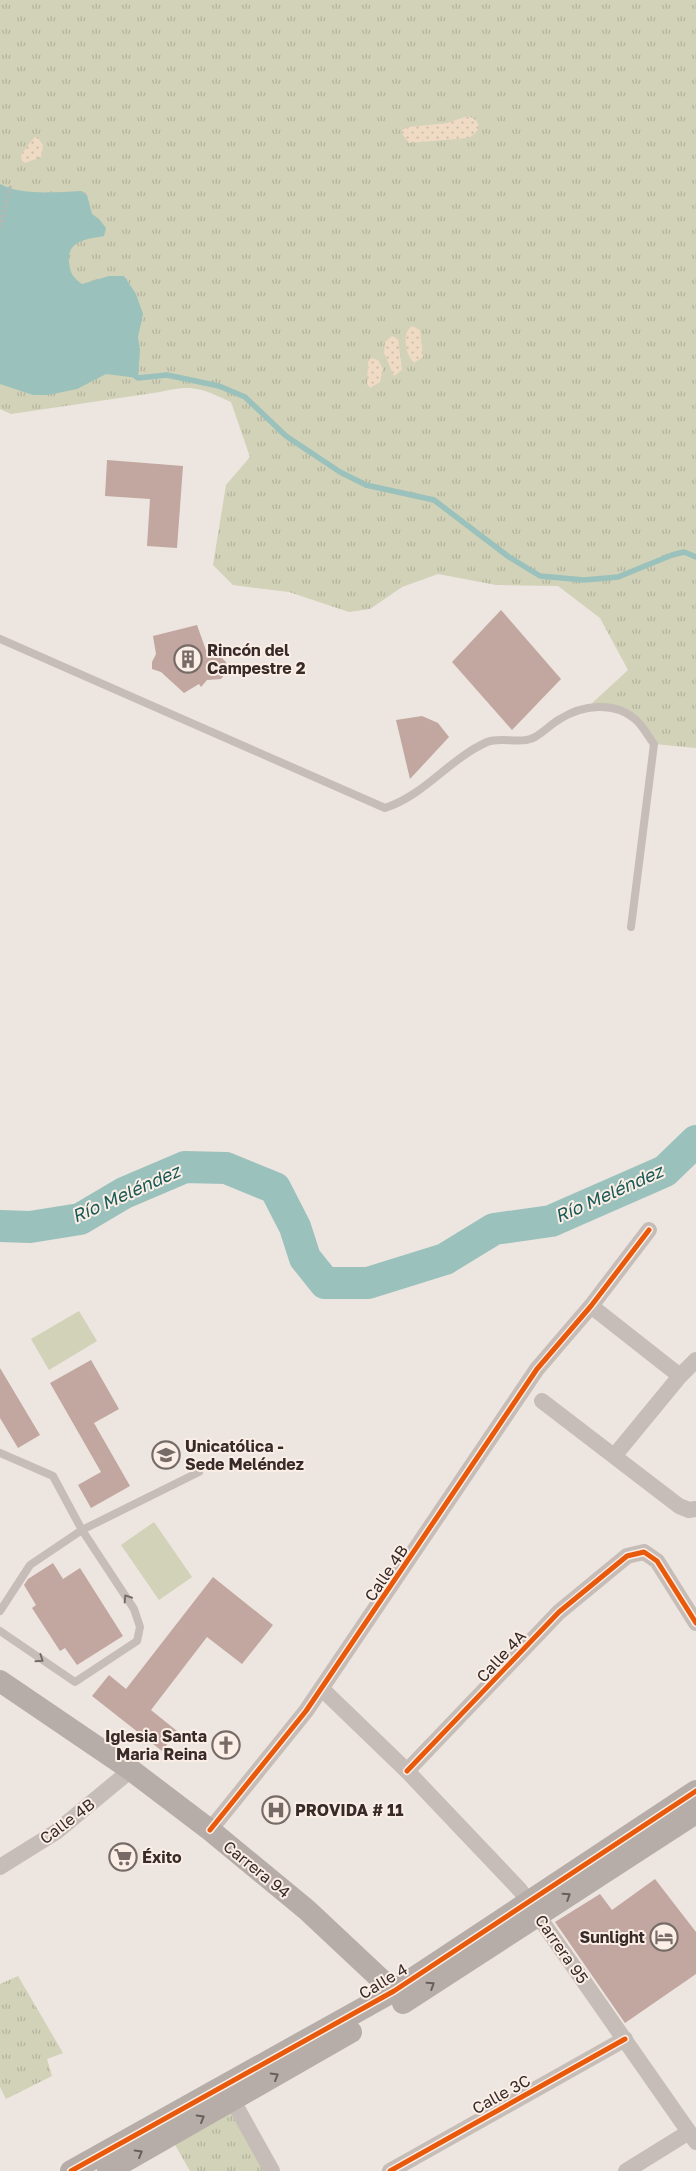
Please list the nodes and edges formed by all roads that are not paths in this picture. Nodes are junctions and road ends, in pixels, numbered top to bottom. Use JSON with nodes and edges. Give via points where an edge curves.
{"nodes":[{"id":1,"x":0,"y":639,"type":"edge"},
{"id":2,"x":631,"y":927,"type":"dead end"},
{"id":3,"x":649,"y":1230,"type":"dead end"},
{"id":4,"x":591,"y":1306,"type":"junction"},
{"id":5,"x":696,"y":1360,"type":"edge"},
{"id":6,"x":680,"y":1376,"type":"junction"},
{"id":7,"x":542,"y":1401,"type":"dead end"},
{"id":8,"x":0,"y":1453,"type":"edge"},
{"id":9,"x":615,"y":1455,"type":"junction"},
{"id":10,"x":199,"y":1472,"type":"dead end"},
{"id":11,"x":696,"y":1509,"type":"edge"},
{"id":12,"x":82,"y":1530,"type":"junction"},
{"id":13,"x":0,"y":1611,"type":"edge"},
{"id":14,"x":696,"y":1623,"type":"edge"},
{"id":15,"x":0,"y":1631,"type":"edge"},
{"id":16,"x":0,"y":1681,"type":"edge"},
{"id":17,"x":322,"y":1688,"type":"junction"},
{"id":18,"x":131,"y":1770,"type":"junction"},
{"id":19,"x":407,"y":1771,"type":"junction"},
{"id":20,"x":696,"y":1791,"type":"edge"},
{"id":21,"x":696,"y":1813,"type":"edge"},
{"id":22,"x":210,"y":1830,"type":"junction"},
{"id":23,"x":0,"y":1867,"type":"edge"},
{"id":24,"x":533,"y":1908,"type":"junction"},
{"id":25,"x":400,"y":1996,"type":"junction"},
{"id":26,"x":625,"y":2038,"type":"junction"},
{"id":27,"x":229,"y":2092,"type":"junction"},
{"id":28,"x":692,"y":2137,"type":"edge"},
{"id":29,"x":70,"y":2171,"type":"edge"},
{"id":30,"x":108,"y":2171,"type":"edge"},
{"id":31,"x":272,"y":2171,"type":"edge"},
{"id":32,"x":390,"y":2171,"type":"edge"},
{"id":33,"x":626,"y":2171,"type":"edge"}],
"edges":[{"from":1,"to":2,"type":"lane","via":[[385,808],[402,802],[437,778],[462,755],[489,741],[534,738],[560,718],[589,706],[612,708],[635,719],[654,744]]},
{"from":3,"to":4,"type":"street","name":"Calle 4B"},
{"from":4,"to":6,"type":"street"},
{"from":4,"to":17,"type":"street","name":"Calle 4B","via":[[537,1369]]},
{"from":5,"to":6,"type":"street"},
{"from":6,"to":9,"type":"street"},
{"from":7,"to":9,"type":"street"},
{"from":8,"to":12,"type":"lane","via":[[52,1476]]},
{"from":9,"to":11,"type":"street","via":[[679,1506]]},
{"from":10,"to":12,"type":"lane"},
{"from":12,"to":13,"type":"lane","via":[[30,1565]]},
{"from":15,"to":12,"type":"lane","one_way":true,"via":[[74,1682],[137,1641],[140,1627],[134,1609]]},
{"from":14,"to":19,"type":"street","name":"Calle 4A","via":[[657,1560],[644,1552],[627,1556],[559,1612]]},
{"from":16,"to":18,"type":"street","name":"Carrera 94"},
{"from":17,"to":19,"type":"street","name":"Carrera 95"},
{"from":17,"to":22,"type":"street","name":"Calle 4B"},
{"from":18,"to":22,"type":"street","name":"Carrera 94"},
{"from":18,"to":23,"type":"street","name":"Calle 4B","via":[[56,1832]]},
{"from":19,"to":24,"type":"street","name":"Carrera 95"},
{"from":20,"to":24,"type":"street","name":"Calle 4"},
{"from":24,"to":21,"type":"street","name":"Calle 4","one_way":true},
{"from":22,"to":25,"type":"street","name":"Carrera 94","via":[[307,1910]]},
{"from":24,"to":25,"type":"street","name":"Calle 4"},
{"from":24,"to":26,"type":"street","name":"Carrera 95"},
{"from":25,"to":27,"type":"street","name":"Calle 4"},
{"from":26,"to":28,"type":"street","name":"Carrera 95"},
{"from":26,"to":32,"type":"street","name":"Calle 3C"},
{"from":27,"to":29,"type":"street","name":"Calle 4"},
{"from":30,"to":27,"type":"street","name":"Calle 4","one_way":true},
{"from":27,"to":31,"type":"street"},
{"from":28,"to":33,"type":"street"}]}
